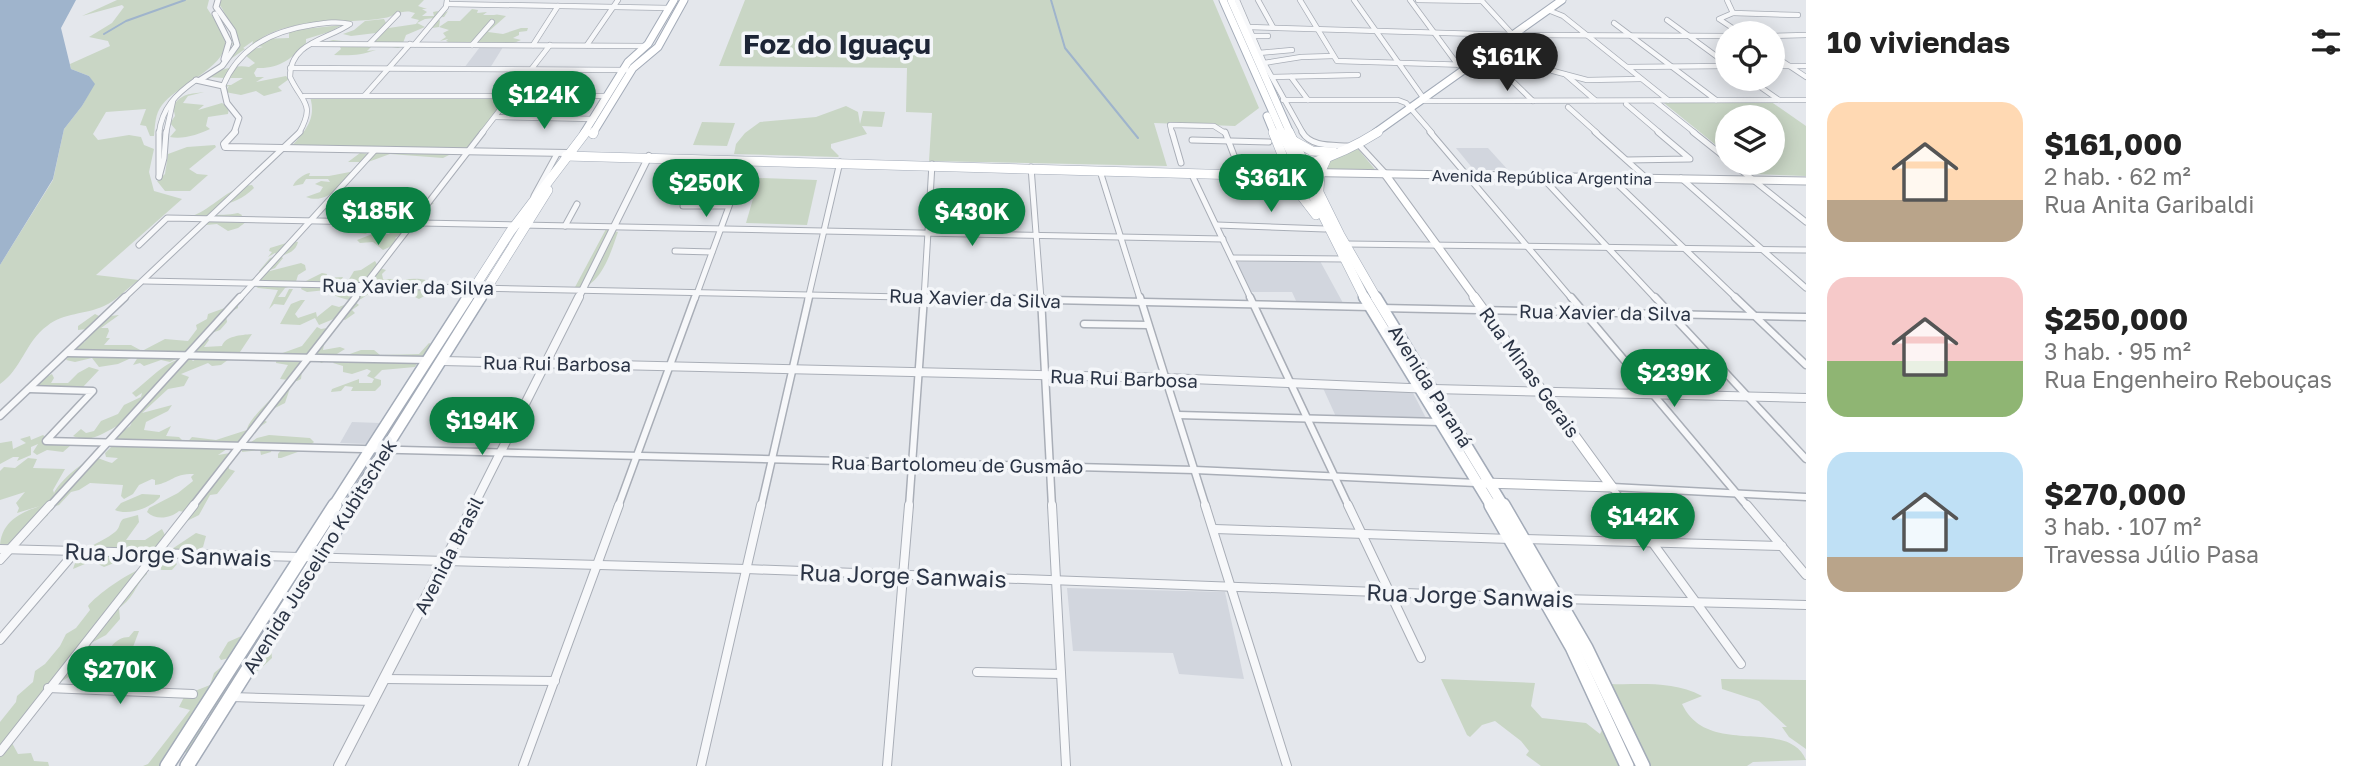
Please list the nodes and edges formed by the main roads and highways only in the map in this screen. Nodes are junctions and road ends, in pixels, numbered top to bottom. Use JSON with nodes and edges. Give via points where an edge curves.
{"nodes":[{"id":1,"x":674,"y":0,"type":"edge"},
{"id":2,"x":684,"y":0,"type":"edge"},
{"id":3,"x":1223,"y":0,"type":"edge"},
{"id":4,"x":1231,"y":0,"type":"edge"},
{"id":5,"x":1553,"y":0,"type":"edge"},
{"id":6,"x":1562,"y":0,"type":"edge"},
{"id":7,"x":658,"y":27,"type":"junction"},
{"id":8,"x":669,"y":28,"type":"junction"},
{"id":9,"x":1509,"y":34,"type":"junction"},
{"id":10,"x":1410,"y":107,"type":"junction"},
{"id":11,"x":1294,"y":119,"type":"road end"},
{"id":12,"x":1287,"y":128,"type":"junction"},
{"id":13,"x":1293,"y":141,"type":"junction"},
{"id":14,"x":1334,"y":152,"type":"junction"},
{"id":15,"x":567,"y":155,"type":"junction"},
{"id":16,"x":1326,"y":160,"type":"junction"},
{"id":17,"x":1031,"y":167,"type":"junction"},
{"id":18,"x":1299,"y":168,"type":"junction"},
{"id":19,"x":1191,"y":171,"type":"junction"},
{"id":20,"x":1320,"y":173,"type":"junction"},
{"id":21,"x":1267,"y":174,"type":"junction"},
{"id":22,"x":1385,"y":174,"type":"junction"},
{"id":23,"x":1609,"y":176,"type":"junction"},
{"id":24,"x":1681,"y":178,"type":"junction"},
{"id":25,"x":1806,"y":180,"type":"edge"},
{"id":26,"x":1319,"y":193,"type":"junction"},
{"id":27,"x":521,"y":225,"type":"junction"},
{"id":28,"x":1329,"y":232,"type":"junction"},
{"id":29,"x":1376,"y":308,"type":"junction"},
{"id":30,"x":435,"y":361,"type":"junction"},
{"id":31,"x":1476,"y":483,"type":"junction"},
{"id":32,"x":1490,"y":484,"type":"junction"},
{"id":33,"x":1612,"y":487,"type":"joint"},
{"id":34,"x":308,"y":559,"type":"junction"},
{"id":35,"x":167,"y":766,"type":"edge"},
{"id":36,"x":187,"y":766,"type":"edge"},
{"id":37,"x":1627,"y":766,"type":"edge"},
{"id":38,"x":1643,"y":766,"type":"edge"}],
"edges":[{"from":1,"to":7,"type":"main road","name":"Avenida Juscelino Kubitschek"},
{"from":2,"to":8,"type":"main road","name":"Avenida Juscelino Kubitschek"},
{"from":3,"to":18,"type":"main road","via":[[1271,111],[1268,120]]},
{"from":4,"to":12,"type":"main road","name":"Avenida Paraná"},
{"from":5,"to":9,"type":"main road"},
{"from":6,"to":9,"type":"main road"},
{"from":7,"to":8,"type":"main road"},
{"from":7,"to":15,"type":"main road","name":"Avenida Juscelino Kubitschek","via":[[647,46],[622,70]]},
{"from":8,"to":15,"type":"main road","name":"Avenida Juscelino Kubitschek","via":[[658,47],[632,70],[603,119]]},
{"from":9,"to":10,"type":"main road"},
{"from":10,"to":14,"type":"main road"},
{"from":10,"to":16,"type":"main road","via":[[1360,145]]},
{"from":11,"to":12,"type":"main road"},
{"from":12,"to":13,"type":"main road","name":"Avenida Paraná"},
{"from":13,"to":14,"type":"main road","via":[[1312,150]]},
{"from":13,"to":18,"type":"main road","name":"Avenida Paraná"},
{"from":14,"to":18,"type":"main road"},
{"from":15,"to":17,"type":"main road","name":"Avenida República Argentina"},
{"from":15,"to":27,"type":"main road","name":"Avenida Juscelino Kubitschek","via":[[557,177]]},
{"from":15,"to":27,"type":"main road","name":"Avenida Juscelino Kubitschek","via":[[529,205]]},
{"from":16,"to":18,"type":"main road"},
{"from":16,"to":20,"type":"main road"},
{"from":17,"to":19,"type":"main road","name":"Avenida República Argentina"},
{"from":17,"to":19,"type":"main road","name":"Avenida República Argentina"},
{"from":18,"to":19,"type":"main road","name":"Avenida República Argentina"},
{"from":18,"to":20,"type":"main road","name":"Avenida República Argentina"},
{"from":18,"to":21,"type":"main road","name":"Avenida República Argentina"},
{"from":18,"to":26,"type":"main road","name":"Avenida Paraná"},
{"from":18,"to":28,"type":"main road","name":"Avenida Paraná"},
{"from":19,"to":21,"type":"main road","name":"Avenida República Argentina"},
{"from":20,"to":22,"type":"main road","name":"Avenida República Argentina"},
{"from":20,"to":26,"type":"main road"},
{"from":21,"to":28,"type":"main road","via":[[1293,185]]},
{"from":22,"to":23,"type":"main road","name":"Avenida República Argentina"},
{"from":22,"to":33,"type":"main road","name":"Rua Minas Gerais"},
{"from":23,"to":24,"type":"main road","name":"Avenida República Argentina"},
{"from":23,"to":24,"type":"main road","name":"Avenida República Argentina"},
{"from":24,"to":25,"type":"main road","name":"Avenida República Argentina"},
{"from":26,"to":29,"type":"main road","name":"Avenida Paraná"},
{"from":27,"to":30,"type":"main road","name":"Avenida Juscelino Kubitschek","via":[[487,288]]},
{"from":27,"to":30,"type":"main road","name":"Avenida Juscelino Kubitschek","via":[[474,287]]},
{"from":28,"to":29,"type":"main road","name":"Avenida Paraná"},
{"from":29,"to":31,"type":"main road","name":"Avenida Paraná"},
{"from":29,"to":32,"type":"main road","name":"Avenida Paraná","via":[[1433,389]]},
{"from":30,"to":34,"type":"main road","name":"Avenida Juscelino Kubitschek"},
{"from":31,"to":32,"type":"main road","name":"Rua Bartolomeu de Gusmão"},
{"from":31,"to":37,"type":"main road","name":"Avenida Paraná","via":[[1545,598]]},
{"from":32,"to":33,"type":"main road","name":"Rua Bartolomeu de Gusmão"},
{"from":32,"to":38,"type":"main road","name":"Avenida Paraná","via":[[1614,698]]},
{"from":34,"to":35,"type":"main road","name":"Avenida Juscelino Kubitschek"},
{"from":34,"to":36,"type":"main road","name":"Avenida Juscelino Kubitschek"}]}
